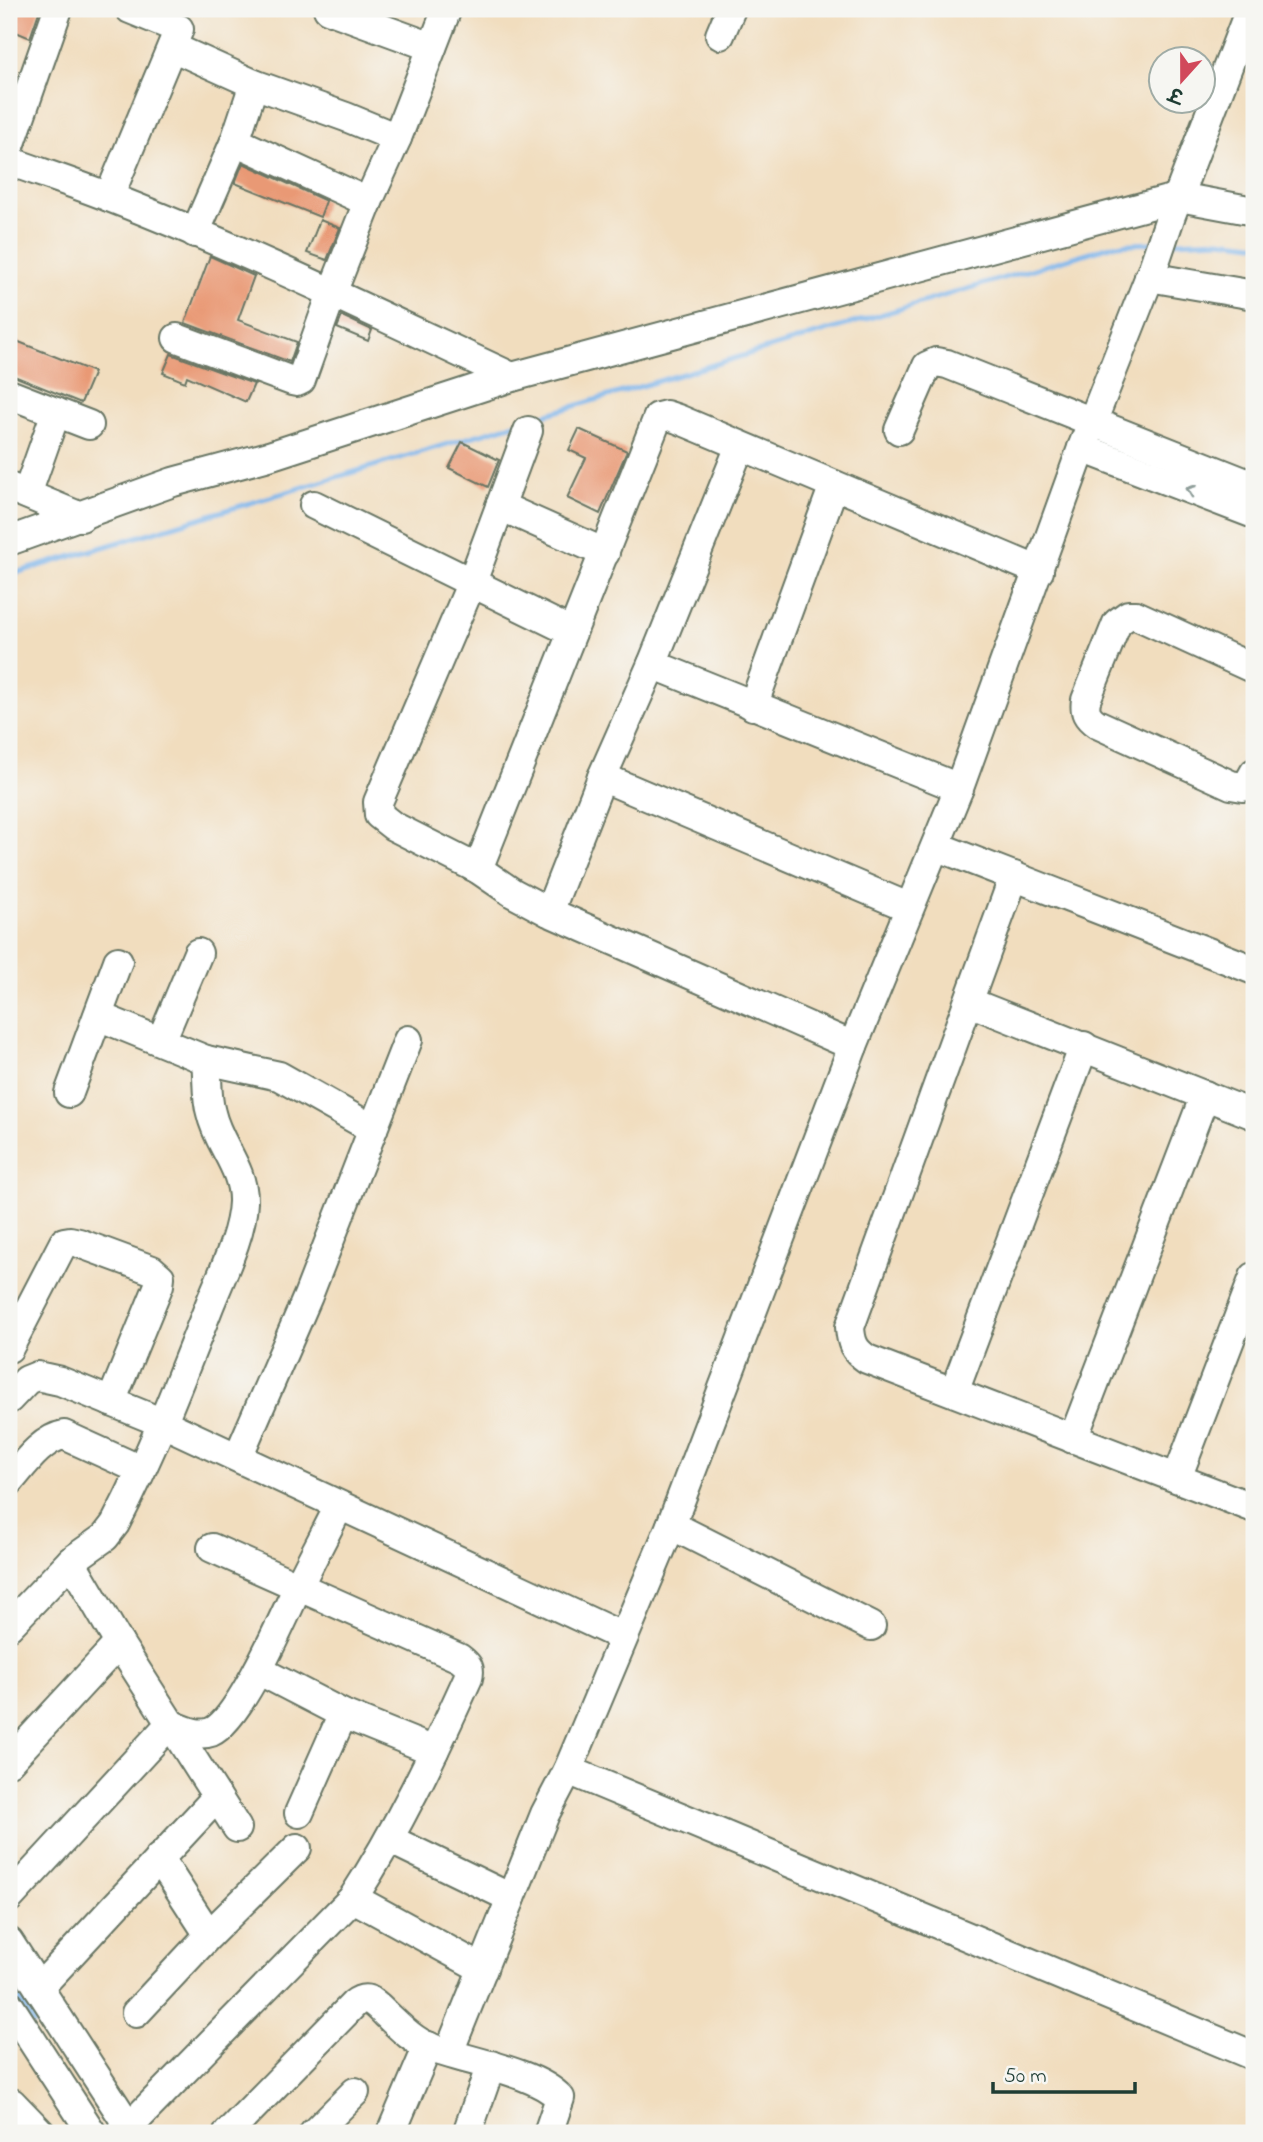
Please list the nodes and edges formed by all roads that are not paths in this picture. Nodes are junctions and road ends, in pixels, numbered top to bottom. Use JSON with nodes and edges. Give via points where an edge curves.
{"nodes":[{"id":1,"x":58,"y":9,"type":"edge"},
{"id":2,"x":130,"y":9,"type":"edge"},
{"id":3,"x":328,"y":9,"type":"edge"},
{"id":4,"x":447,"y":9,"type":"edge"},
{"id":5,"x":731,"y":9,"type":"edge"},
{"id":6,"x":1250,"y":9,"type":"edge"},
{"id":7,"x":180,"y":28,"type":"edge"},
{"id":8,"x":720,"y":36,"type":"dead end"},
{"id":9,"x":432,"y":47,"type":"junction"},
{"id":10,"x":1245,"y":50,"type":"edge"},
{"id":11,"x":254,"y":84,"type":"junction"},
{"id":12,"x":397,"y":138,"type":"junction"},
{"id":13,"x":235,"y":141,"type":"junction"},
{"id":14,"x":9,"y":149,"type":"edge"},
{"id":15,"x":9,"y":162,"type":"edge"},
{"id":16,"x":109,"y":197,"type":"junction"},
{"id":17,"x":368,"y":202,"type":"junction"},
{"id":18,"x":1175,"y":206,"type":"junction"},
{"id":19,"x":1254,"y":211,"type":"edge"},
{"id":20,"x":195,"y":233,"type":"junction"},
{"id":21,"x":1151,"y":272,"type":"junction"},
{"id":22,"x":332,"y":293,"type":"junction"},
{"id":23,"x":1254,"y":295,"type":"edge"},
{"id":24,"x":177,"y":338,"type":"dead end"},
{"id":25,"x":512,"y":377,"type":"junction"},
{"id":26,"x":9,"y":394,"type":"edge"},
{"id":27,"x":55,"y":412,"type":"junction"},
{"id":28,"x":1093,"y":421,"type":"junction"},
{"id":29,"x":89,"y":425,"type":"dead end"},
{"id":30,"x":899,"y":430,"type":"dead end"},
{"id":31,"x":528,"y":431,"type":"dead end"},
{"id":32,"x":740,"y":446,"type":"junction"},
{"id":33,"x":1082,"y":448,"type":"junction"},
{"id":34,"x":834,"y":485,"type":"junction"},
{"id":35,"x":1254,"y":486,"type":"edge"},
{"id":36,"x":18,"y":491,"type":"edge"},
{"id":37,"x":314,"y":505,"type":"dead end"},
{"id":38,"x":500,"y":506,"type":"junction"},
{"id":39,"x":1254,"y":514,"type":"edge"},
{"id":40,"x":81,"y":517,"type":"junction"},
{"id":41,"x":9,"y":541,"type":"edge"},
{"id":42,"x":606,"y":553,"type":"junction"},
{"id":43,"x":1038,"y":571,"type":"junction"},
{"id":44,"x":472,"y":582,"type":"junction"},
{"id":45,"x":572,"y":632,"type":"junction"},
{"id":46,"x":652,"y":664,"type":"junction"},
{"id":47,"x":1254,"y":669,"type":"edge"},
{"id":48,"x":753,"y":706,"type":"junction"},
{"id":49,"x":1254,"y":773,"type":"edge"},
{"id":50,"x":602,"y":777,"type":"junction"},
{"id":51,"x":959,"y":788,"type":"junction"},
{"id":52,"x":936,"y":846,"type":"junction"},
{"id":53,"x":478,"y":869,"type":"junction"},
{"id":54,"x":1014,"y":876,"type":"junction"},
{"id":55,"x":908,"y":907,"type":"junction"},
{"id":56,"x":549,"y":912,"type":"junction"},
{"id":57,"x":198,"y":954,"type":"dead end"},
{"id":58,"x":118,"y":961,"type":"dead end"},
{"id":59,"x":1254,"y":970,"type":"edge"},
{"id":60,"x":969,"y":1002,"type":"junction"},
{"id":61,"x":98,"y":1016,"type":"junction"},
{"id":62,"x":408,"y":1040,"type":"dead end"},
{"id":63,"x":161,"y":1041,"type":"junction"},
{"id":64,"x":853,"y":1046,"type":"junction"},
{"id":65,"x":1084,"y":1046,"type":"junction"},
{"id":66,"x":206,"y":1060,"type":"junction"},
{"id":67,"x":69,"y":1093,"type":"dead end"},
{"id":68,"x":1206,"y":1095,"type":"junction"},
{"id":69,"x":1254,"y":1115,"type":"edge"},
{"id":70,"x":373,"y":1129,"type":"junction"},
{"id":71,"x":1254,"y":1277,"type":"edge"},
{"id":72,"x":9,"y":1348,"type":"edge"},
{"id":73,"x":9,"y":1358,"type":"edge"},
{"id":74,"x":37,"y":1376,"type":"junction"},
{"id":75,"x":954,"y":1392,"type":"junction"},
{"id":76,"x":9,"y":1399,"type":"edge"},
{"id":77,"x":111,"y":1402,"type":"junction"},
{"id":78,"x":163,"y":1423,"type":"junction"},
{"id":79,"x":1073,"y":1439,"type":"junction"},
{"id":80,"x":238,"y":1457,"type":"junction"},
{"id":81,"x":141,"y":1469,"type":"junction"},
{"id":82,"x":1177,"y":1478,"type":"junction"},
{"id":83,"x":9,"y":1482,"type":"edge"},
{"id":84,"x":339,"y":1506,"type":"junction"},
{"id":85,"x":1254,"y":1508,"type":"edge"},
{"id":86,"x":671,"y":1525,"type":"junction"},
{"id":87,"x":212,"y":1548,"type":"dead end"},
{"id":88,"x":71,"y":1561,"type":"junction"},
{"id":89,"x":299,"y":1586,"type":"junction"},
{"id":90,"x":9,"y":1626,"type":"edge"},
{"id":91,"x":871,"y":1626,"type":"dead end"},
{"id":92,"x":623,"y":1637,"type":"junction"},
{"id":93,"x":119,"y":1643,"type":"junction"},
{"id":94,"x":258,"y":1670,"type":"junction"},
{"id":95,"x":344,"y":1714,"type":"junction"},
{"id":96,"x":170,"y":1724,"type":"junction"},
{"id":97,"x":435,"y":1751,"type":"junction"},
{"id":98,"x":9,"y":1762,"type":"edge"},
{"id":99,"x":568,"y":1770,"type":"junction"},
{"id":100,"x":217,"y":1797,"type":"junction"},
{"id":101,"x":299,"y":1813,"type":"dead end"},
{"id":102,"x":237,"y":1828,"type":"dead end"},
{"id":103,"x":389,"y":1839,"type":"junction"},
{"id":104,"x":297,"y":1848,"type":"dead end"},
{"id":105,"x":159,"y":1858,"type":"junction"},
{"id":106,"x":9,"y":1898,"type":"edge"},
{"id":107,"x":353,"y":1898,"type":"junction"},
{"id":108,"x":511,"y":1898,"type":"junction"},
{"id":109,"x":209,"y":1935,"type":"junction"},
{"id":110,"x":9,"y":1942,"type":"edge"},
{"id":111,"x":483,"y":1969,"type":"junction"},
{"id":112,"x":39,"y":1988,"type":"junction"},
{"id":113,"x":9,"y":2005,"type":"edge"},
{"id":114,"x":136,"y":2013,"type":"dead end"},
{"id":115,"x":438,"y":2049,"type":"junction"},
{"id":116,"x":1254,"y":2056,"type":"edge"},
{"id":117,"x":491,"y":2065,"type":"junction"},
{"id":118,"x":355,"y":2092,"type":"dead end"},
{"id":119,"x":10,"y":2102,"type":"edge"},
{"id":120,"x":131,"y":2130,"type":"edge"},
{"id":121,"x":41,"y":2133,"type":"edge"},
{"id":122,"x":92,"y":2133,"type":"edge"},
{"id":123,"x":228,"y":2133,"type":"edge"},
{"id":124,"x":314,"y":2133,"type":"edge"},
{"id":125,"x":391,"y":2133,"type":"edge"},
{"id":126,"x":467,"y":2133,"type":"edge"},
{"id":127,"x":548,"y":2133,"type":"edge"}],
"edges":[{"from":1,"to":14,"type":"street"},
{"from":2,"to":7,"type":"street"},
{"from":3,"to":9,"type":"street"},
{"from":4,"to":9,"type":"street"},
{"from":5,"to":8,"type":"street"},
{"from":6,"to":10,"type":"street"},
{"from":7,"to":11,"type":"street"},
{"from":7,"to":16,"type":"street"},
{"from":9,"to":12,"type":"street"},
{"from":10,"to":18,"type":"street"},
{"from":11,"to":12,"type":"street"},
{"from":11,"to":13,"type":"street"},
{"from":12,"to":17,"type":"street"},
{"from":13,"to":17,"type":"street"},
{"from":13,"to":20,"type":"street"},
{"from":15,"to":16,"type":"street"},
{"from":16,"to":20,"type":"street"},
{"from":17,"to":22,"type":"street"},
{"from":18,"to":19,"type":"street"},
{"from":18,"to":21,"type":"street"},
{"from":18,"to":25,"type":"street"},
{"from":20,"to":22,"type":"street"},
{"from":21,"to":23,"type":"street"},
{"from":21,"to":28,"type":"street"},
{"from":22,"to":24,"type":"street","via":[[297,382]]},
{"from":22,"to":25,"type":"street"},
{"from":25,"to":40,"type":"street","via":[[269,456],[173,482]]},
{"from":26,"to":27,"type":"street"},
{"from":27,"to":29,"type":"street"},
{"from":27,"to":36,"type":"street"},
{"from":28,"to":30,"type":"street","via":[[936,362],[926,366]]},
{"from":28,"to":33,"type":"street"},
{"from":28,"to":35,"type":"street"},
{"from":31,"to":38,"type":"street"},
{"from":32,"to":34,"type":"street"},
{"from":32,"to":42,"type":"street","via":[[678,419],[659,417]]},
{"from":32,"to":46,"type":"street"},
{"from":39,"to":33,"type":"street","one_way":true},
{"from":33,"to":43,"type":"street"},
{"from":34,"to":43,"type":"street"},
{"from":34,"to":48,"type":"street"},
{"from":36,"to":40,"type":"street"},
{"from":37,"to":44,"type":"street"},
{"from":38,"to":42,"type":"street"},
{"from":38,"to":44,"type":"street"},
{"from":40,"to":41,"type":"street"},
{"from":42,"to":45,"type":"street"},
{"from":43,"to":51,"type":"street"},
{"from":44,"to":45,"type":"street"},
{"from":44,"to":53,"type":"street","via":[[377,809],[393,827]]},
{"from":45,"to":53,"type":"street"},
{"from":46,"to":48,"type":"street"},
{"from":46,"to":50,"type":"street"},
{"from":47,"to":49,"type":"street","via":[[1128,615],[1117,623],[1084,710],[1097,724],[1231,785],[1242,787]]},
{"from":48,"to":51,"type":"street"},
{"from":50,"to":55,"type":"street"},
{"from":50,"to":56,"type":"street"},
{"from":51,"to":52,"type":"street"},
{"from":52,"to":54,"type":"street"},
{"from":52,"to":55,"type":"street"},
{"from":53,"to":56,"type":"street"},
{"from":54,"to":59,"type":"street"},
{"from":54,"to":60,"type":"street"},
{"from":55,"to":64,"type":"street"},
{"from":56,"to":64,"type":"street"},
{"from":57,"to":63,"type":"street"},
{"from":58,"to":61,"type":"street"},
{"from":60,"to":65,"type":"street"},
{"from":60,"to":75,"type":"street","via":[[850,1327],[855,1351],[867,1359]]},
{"from":61,"to":63,"type":"street"},
{"from":61,"to":67,"type":"street"},
{"from":62,"to":70,"type":"street"},
{"from":63,"to":66,"type":"street"},
{"from":64,"to":86,"type":"street"},
{"from":65,"to":68,"type":"street"},
{"from":65,"to":75,"type":"street"},
{"from":66,"to":70,"type":"street","via":[[279,1076]]},
{"from":66,"to":78,"type":"street","via":[[210,1112],[239,1174],[243,1204],[224,1268]]},
{"from":68,"to":69,"type":"street"},
{"from":68,"to":79,"type":"street"},
{"from":70,"to":80,"type":"street"},
{"from":71,"to":82,"type":"street"},
{"from":72,"to":77,"type":"street","via":[[64,1242],[79,1243],[152,1270],[160,1277],[159,1285]]},
{"from":73,"to":74,"type":"street"},
{"from":74,"to":76,"type":"street"},
{"from":74,"to":77,"type":"street"},
{"from":75,"to":79,"type":"street"},
{"from":77,"to":78,"type":"street"},
{"from":78,"to":80,"type":"street"},
{"from":78,"to":81,"type":"street"},
{"from":79,"to":82,"type":"street"},
{"from":80,"to":84,"type":"street"},
{"from":81,"to":83,"type":"street","via":[[64,1435],[40,1447]]},
{"from":81,"to":88,"type":"street","via":[[115,1524]]},
{"from":82,"to":85,"type":"street"},
{"from":84,"to":89,"type":"street"},
{"from":84,"to":92,"type":"street"},
{"from":86,"to":91,"type":"street"},
{"from":86,"to":92,"type":"street"},
{"from":87,"to":89,"type":"street"},
{"from":88,"to":90,"type":"street"},
{"from":88,"to":93,"type":"street"},
{"from":89,"to":94,"type":"street"},
{"from":89,"to":97,"type":"street","via":[[468,1664],[468,1678]]},
{"from":92,"to":99,"type":"street"},
{"from":93,"to":96,"type":"street"},
{"from":93,"to":98,"type":"street"},
{"from":94,"to":95,"type":"street"},
{"from":94,"to":96,"type":"street","via":[[220,1727],[198,1734]]},
{"from":95,"to":97,"type":"street"},
{"from":95,"to":101,"type":"street"},
{"from":96,"to":100,"type":"street"},
{"from":96,"to":106,"type":"street"},
{"from":97,"to":103,"type":"street"},
{"from":99,"to":108,"type":"street"},
{"from":99,"to":116,"type":"street"},
{"from":100,"to":102,"type":"street"},
{"from":100,"to":105,"type":"street"},
{"from":103,"to":107,"type":"street"},
{"from":103,"to":108,"type":"street"},
{"from":104,"to":109,"type":"street"},
{"from":105,"to":109,"type":"street"},
{"from":105,"to":112,"type":"street"},
{"from":107,"to":111,"type":"street"},
{"from":107,"to":120,"type":"street"},
{"from":108,"to":111,"type":"street"},
{"from":109,"to":114,"type":"street"},
{"from":110,"to":112,"type":"street"},
{"from":111,"to":115,"type":"street"},
{"from":112,"to":120,"type":"street"},
{"from":113,"to":122,"type":"street"},
{"from":115,"to":117,"type":"street"},
{"from":115,"to":123,"type":"street","via":[[411,2036],[374,2003],[360,2000]]},
{"from":115,"to":125,"type":"street"},
{"from":117,"to":126,"type":"street"},
{"from":117,"to":127,"type":"street","via":[[544,2085],[560,2098]]},
{"from":118,"to":124,"type":"street"},
{"from":119,"to":121,"type":"street"}]}
